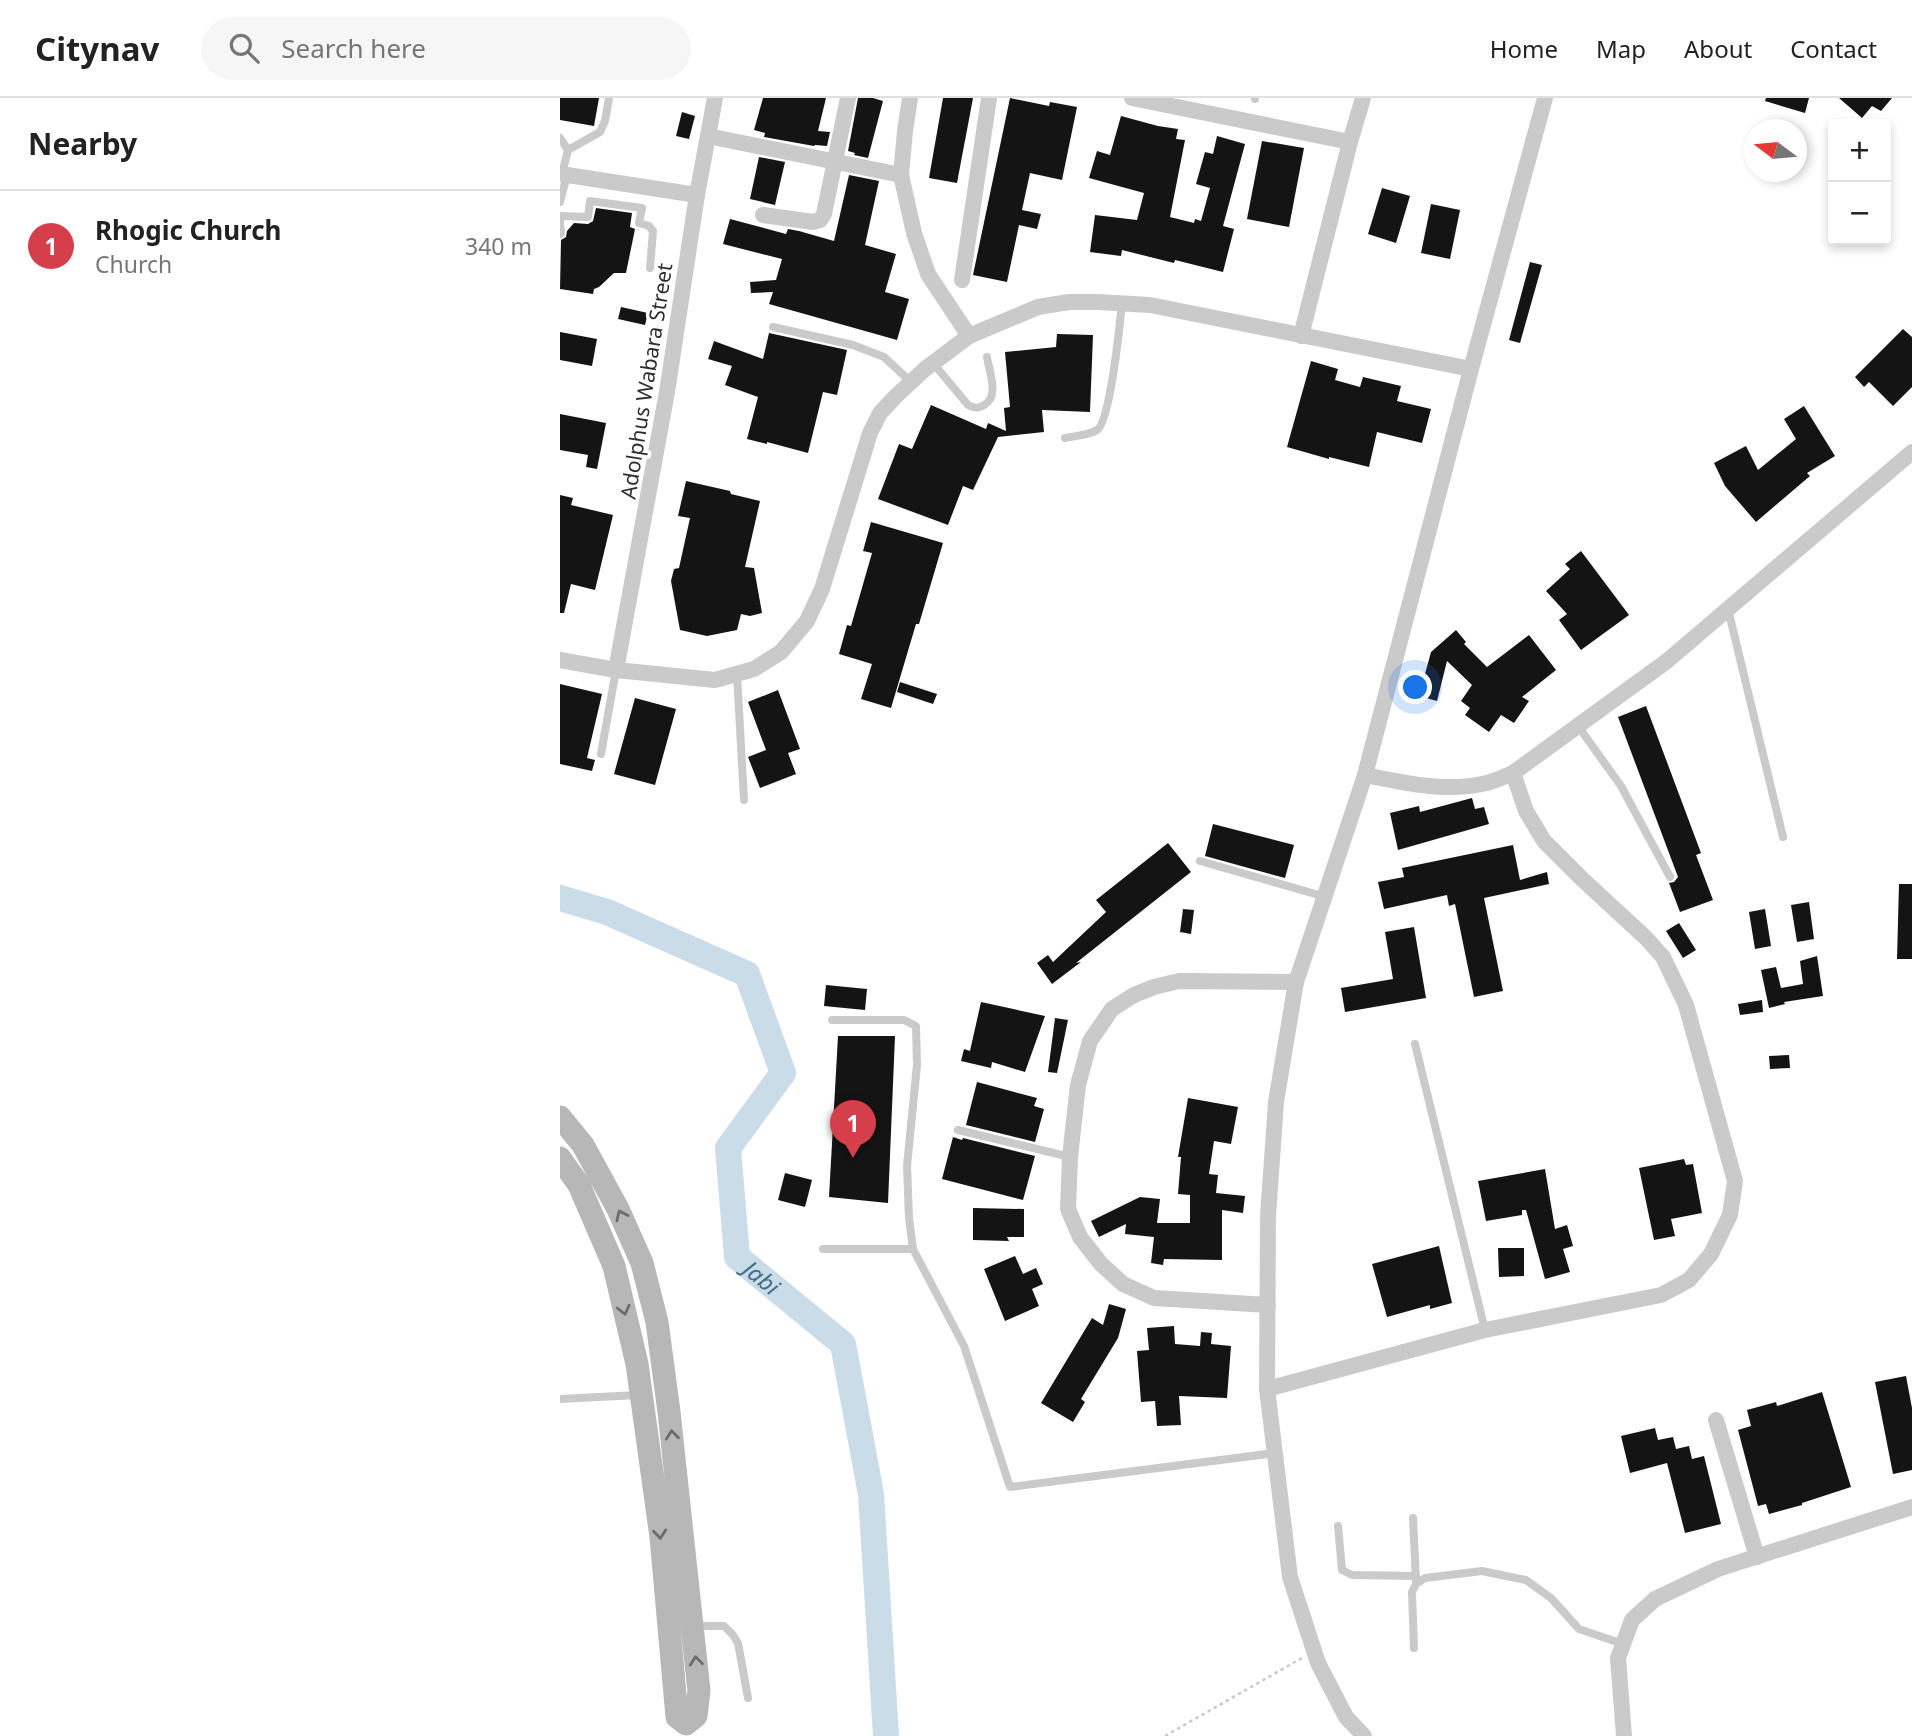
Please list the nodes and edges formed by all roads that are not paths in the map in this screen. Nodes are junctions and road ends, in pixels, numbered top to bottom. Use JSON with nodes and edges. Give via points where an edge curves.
{"nodes":[{"id":1,"x":609,"y":98,"type":"edge"},
{"id":2,"x":715,"y":98,"type":"edge"},
{"id":3,"x":848,"y":98,"type":"edge"},
{"id":4,"x":910,"y":98,"type":"edge"},
{"id":5,"x":989,"y":98,"type":"edge"},
{"id":6,"x":1132,"y":98,"type":"edge"},
{"id":7,"x":1363,"y":98,"type":"edge"},
{"id":8,"x":1545,"y":98,"type":"edge"},
{"id":9,"x":1200,"y":105,"type":"edge"},
{"id":10,"x":708,"y":136,"type":"junction"},
{"id":11,"x":560,"y":138,"type":"edge"},
{"id":12,"x":1350,"y":142,"type":"junction"},
{"id":13,"x":568,"y":150,"type":"junction"},
{"id":14,"x":835,"y":162,"type":"junction"},
{"id":15,"x":563,"y":174,"type":"edge"},
{"id":16,"x":901,"y":176,"type":"junction"},
{"id":17,"x":697,"y":195,"type":"junction"},
{"id":18,"x":560,"y":202,"type":"edge"},
{"id":19,"x":763,"y":215,"type":"dead end"},
{"id":20,"x":560,"y":216,"type":"edge"},
{"id":21,"x":560,"y":222,"type":"edge"},
{"id":22,"x":560,"y":234,"type":"edge"},
{"id":23,"x":650,"y":268,"type":"dead end"},
{"id":24,"x":962,"y":280,"type":"dead end"},
{"id":25,"x":1122,"y":303,"type":"junction"},
{"id":26,"x":773,"y":327,"type":"dead end"},
{"id":27,"x":1301,"y":335,"type":"junction"},
{"id":28,"x":969,"y":336,"type":"junction"},
{"id":29,"x":987,"y":357,"type":"dead end"},
{"id":30,"x":933,"y":363,"type":"junction"},
{"id":31,"x":1471,"y":369,"type":"junction"},
{"id":32,"x":911,"y":382,"type":"junction"},
{"id":33,"x":1065,"y":438,"type":"dead end"},
{"id":34,"x":1912,"y":452,"type":"edge"},
{"id":35,"x":1728,"y":609,"type":"junction"},
{"id":36,"x":560,"y":660,"type":"edge"},
{"id":37,"x":616,"y":670,"type":"junction"},
{"id":38,"x":737,"y":674,"type":"junction"},
{"id":39,"x":1578,"y":726,"type":"junction"},
{"id":40,"x":601,"y":754,"type":"dead end"},
{"id":41,"x":1513,"y":773,"type":"junction"},
{"id":42,"x":1366,"y":775,"type":"junction"},
{"id":43,"x":744,"y":800,"type":"dead end"},
{"id":44,"x":1783,"y":836,"type":"dead end"},
{"id":45,"x":1200,"y":861,"type":"dead end"},
{"id":46,"x":1670,"y":877,"type":"dead end"},
{"id":47,"x":1326,"y":897,"type":"junction"},
{"id":48,"x":1296,"y":982,"type":"junction"},
{"id":49,"x":832,"y":1020,"type":"dead end"},
{"id":50,"x":1415,"y":1044,"type":"dead end"},
{"id":51,"x":560,"y":1117,"type":"edge"},
{"id":52,"x":958,"y":1130,"type":"dead end"},
{"id":53,"x":1070,"y":1157,"type":"junction"},
{"id":54,"x":560,"y":1158,"type":"edge"},
{"id":55,"x":823,"y":1249,"type":"dead end"},
{"id":56,"x":914,"y":1249,"type":"junction"},
{"id":57,"x":1268,"y":1305,"type":"junction"},
{"id":58,"x":1485,"y":1330,"type":"junction"},
{"id":59,"x":1267,"y":1389,"type":"junction"},
{"id":60,"x":641,"y":1394,"type":"junction"},
{"id":61,"x":560,"y":1399,"type":"edge"},
{"id":62,"x":1716,"y":1420,"type":"dead end"},
{"id":63,"x":1275,"y":1453,"type":"junction"},
{"id":64,"x":1912,"y":1507,"type":"edge"},
{"id":65,"x":1413,"y":1518,"type":"dead end"},
{"id":66,"x":1338,"y":1526,"type":"dead end"},
{"id":67,"x":1758,"y":1557,"type":"junction"},
{"id":68,"x":1416,"y":1580,"type":"junction"},
{"id":69,"x":692,"y":1626,"type":"junction"},
{"id":70,"x":1623,"y":1644,"type":"junction"},
{"id":71,"x":1414,"y":1648,"type":"dead end"},
{"id":72,"x":748,"y":1699,"type":"dead end"},
{"id":73,"x":1364,"y":1736,"type":"edge"},
{"id":74,"x":1624,"y":1736,"type":"edge"}],
"edges":[{"from":1,"to":13,"type":"lane","via":[[600,132]]},
{"from":2,"to":10,"type":"street","name":"Adolphus Wabara Street"},
{"from":3,"to":14,"type":"street"},
{"from":4,"to":16,"type":"street"},
{"from":5,"to":24,"type":"street"},
{"from":6,"to":9,"type":"street"},
{"from":7,"to":12,"type":"street"},
{"from":8,"to":31,"type":"street"},
{"from":9,"to":12,"type":"street"},
{"from":10,"to":14,"type":"street"},
{"from":10,"to":17,"type":"street","name":"Adolphus Wabara Street"},
{"from":11,"to":13,"type":"lane"},
{"from":12,"to":27,"type":"street"},
{"from":13,"to":15,"type":"lane"},
{"from":14,"to":16,"type":"street"},
{"from":14,"to":19,"type":"street","via":[[820,220]]},
{"from":15,"to":17,"type":"street"},
{"from":15,"to":18,"type":"lane"},
{"from":16,"to":28,"type":"street","via":[[928,274]]},
{"from":17,"to":37,"type":"street","name":"Adolphus Wabara Street","via":[[667,392]]},
{"from":20,"to":23,"type":"lane","via":[[587,217],[590,201],[642,208],[639,223],[653,231]]},
{"from":21,"to":22,"type":"lane"},
{"from":25,"to":27,"type":"street"},
{"from":25,"to":28,"type":"street","via":[[1069,302],[1038,307]]},
{"from":25,"to":33,"type":"lane","via":[[1103,424],[1097,430]]},
{"from":26,"to":32,"type":"lane","via":[[884,357]]},
{"from":27,"to":31,"type":"street"},
{"from":28,"to":30,"type":"street"},
{"from":29,"to":30,"type":"lane","via":[[992,395],[989,402],[974,408]]},
{"from":30,"to":32,"type":"street"},
{"from":31,"to":42,"type":"street"},
{"from":32,"to":38,"type":"street","via":[[880,413],[870,433],[822,589],[807,621],[781,652]]},
{"from":34,"to":35,"type":"street"},
{"from":35,"to":39,"type":"street"},
{"from":35,"to":44,"type":"lane"},
{"from":36,"to":37,"type":"street"},
{"from":37,"to":38,"type":"street","via":[[715,680]]},
{"from":37,"to":40,"type":"lane"},
{"from":38,"to":43,"type":"lane"},
{"from":39,"to":41,"type":"street"},
{"from":39,"to":46,"type":"lane","via":[[1621,786]]},
{"from":41,"to":42,"type":"street","via":[[1484,784],[1453,788],[1429,788]]},
{"from":41,"to":58,"type":"street","via":[[1526,811],[1544,841],[1663,957],[1686,1005],[1735,1181],[1730,1215],[1711,1254],[1689,1280],[1661,1295]]},
{"from":42,"to":47,"type":"street"},
{"from":45,"to":47,"type":"lane"},
{"from":47,"to":48,"type":"street"},
{"from":48,"to":53,"type":"street","via":[[1179,981],[1134,995],[1112,1009],[1090,1041],[1078,1085]]},
{"from":48,"to":57,"type":"street","via":[[1276,1102],[1268,1216]]},
{"from":49,"to":56,"type":"lane","via":[[904,1020],[916,1026],[907,1166]]},
{"from":50,"to":58,"type":"lane"},
{"from":69,"to":51,"type":"street","one_way":true,"via":[[657,1322],[642,1263],[583,1145]]},
{"from":52,"to":53,"type":"lane"},
{"from":53,"to":57,"type":"street","via":[[1068,1209],[1080,1237],[1123,1284],[1154,1298]]},
{"from":54,"to":60,"type":"street","one_way":true,"via":[[579,1185],[614,1266]]},
{"from":55,"to":56,"type":"lane"},
{"from":56,"to":63,"type":"lane","via":[[964,1346],[1010,1487]]},
{"from":57,"to":59,"type":"street"},
{"from":58,"to":59,"type":"street"},
{"from":59,"to":63,"type":"street"},
{"from":60,"to":61,"type":"lane"},
{"from":60,"to":69,"type":"street","one_way":true,"via":[[661,1538],[677,1717],[686,1724],[696,1716],[699,1691]]},
{"from":62,"to":67,"type":"street"},
{"from":63,"to":73,"type":"street","via":[[1290,1577],[1318,1663],[1346,1717]]},
{"from":64,"to":67,"type":"street"},
{"from":65,"to":68,"type":"lane"},
{"from":66,"to":68,"type":"lane","via":[[1342,1570],[1352,1575]]},
{"from":67,"to":70,"type":"street","via":[[1718,1569],[1655,1599],[1632,1620]]},
{"from":68,"to":70,"type":"lane","via":[[1482,1571],[1526,1580],[1551,1598],[1579,1629]]},
{"from":68,"to":71,"type":"lane","via":[[1412,1592]]},
{"from":69,"to":72,"type":"lane","via":[[720,1625],[733,1635]]},
{"from":70,"to":74,"type":"street","via":[[1618,1658]]}]}
